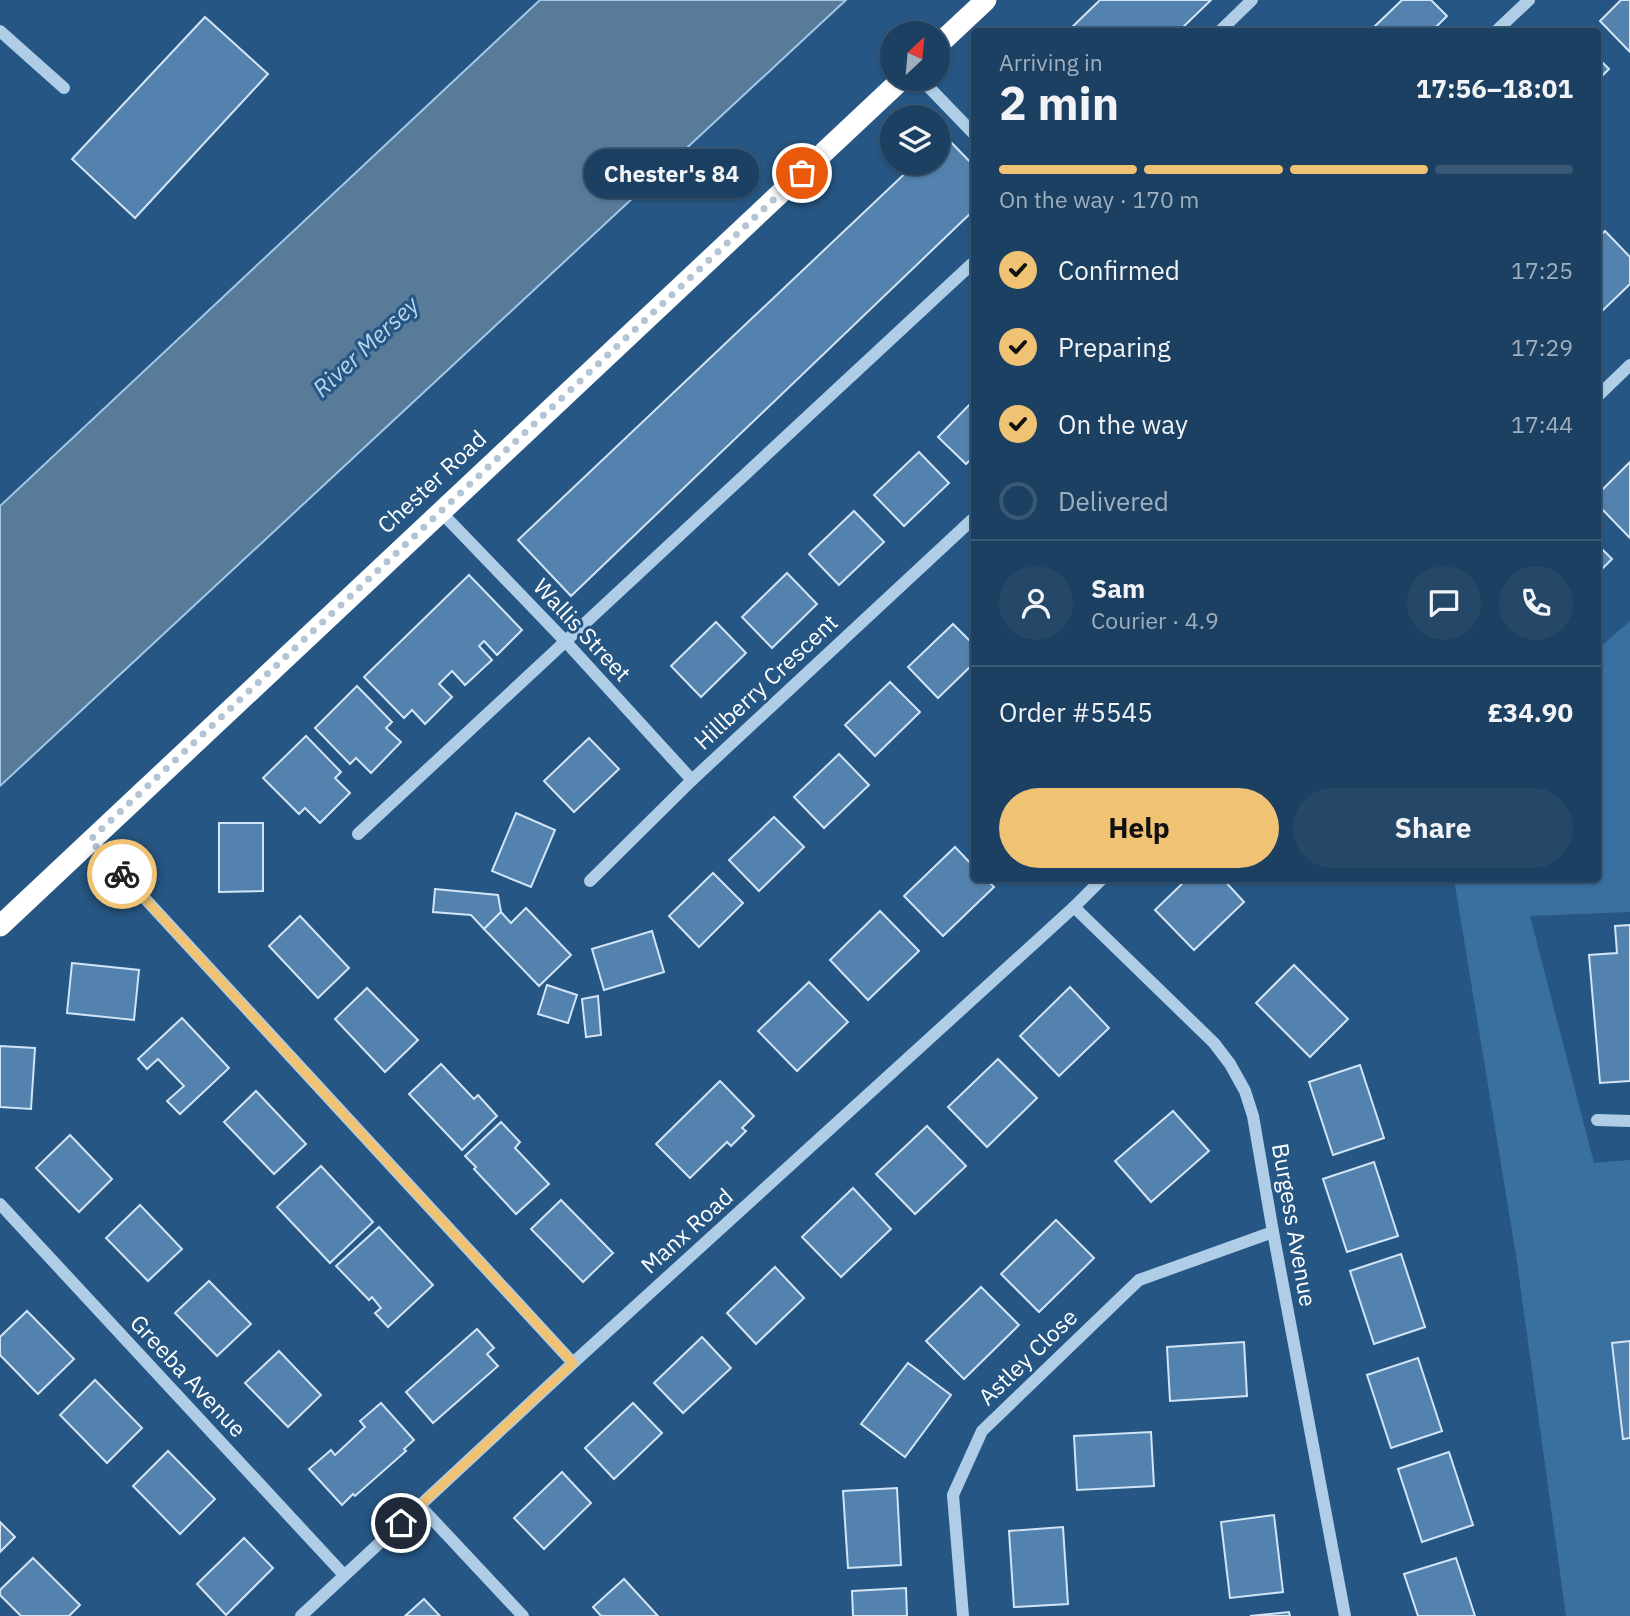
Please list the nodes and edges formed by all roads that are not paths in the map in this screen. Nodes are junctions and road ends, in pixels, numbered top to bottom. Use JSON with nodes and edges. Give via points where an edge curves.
{"nodes":[{"id":1,"x":986,"y":0,"type":"edge"},
{"id":2,"x":1252,"y":0,"type":"edge"},
{"id":3,"x":1529,"y":0,"type":"edge"},
{"id":4,"x":1223,"y":28,"type":"edge"},
{"id":5,"x":1499,"y":28,"type":"edge"},
{"id":6,"x":0,"y":31,"type":"edge"},
{"id":7,"x":950,"y":34,"type":"edge"},
{"id":8,"x":64,"y":88,"type":"dead end"},
{"id":9,"x":889,"y":91,"type":"edge"},
{"id":10,"x":933,"y":91,"type":"edge"},
{"id":11,"x":971,"y":131,"type":"edge"},
{"id":12,"x":971,"y":265,"type":"edge"},
{"id":13,"x":1630,"y":365,"type":"edge"},
{"id":14,"x":1601,"y":393,"type":"edge"},
{"id":15,"x":440,"y":511,"type":"junction"},
{"id":16,"x":971,"y":521,"type":"edge"},
{"id":17,"x":566,"y":642,"type":"junction"},
{"id":18,"x":692,"y":780,"type":"junction"},
{"id":19,"x":358,"y":834,"type":"dead end"},
{"id":20,"x":90,"y":840,"type":"junction"},
{"id":21,"x":590,"y":881,"type":"dead end"},
{"id":22,"x":1099,"y":882,"type":"edge"},
{"id":23,"x":1074,"y":907,"type":"junction"},
{"id":24,"x":0,"y":926,"type":"edge"},
{"id":25,"x":1597,"y":1119,"type":"dead end"},
{"id":26,"x":1630,"y":1121,"type":"edge"},
{"id":27,"x":0,"y":1205,"type":"edge"},
{"id":28,"x":1273,"y":1232,"type":"junction"},
{"id":29,"x":573,"y":1363,"type":"junction"},
{"id":30,"x":420,"y":1506,"type":"junction"},
{"id":31,"x":344,"y":1575,"type":"junction"},
{"id":32,"x":301,"y":1616,"type":"edge"},
{"id":33,"x":523,"y":1616,"type":"edge"},
{"id":34,"x":963,"y":1616,"type":"edge"},
{"id":35,"x":1345,"y":1616,"type":"edge"}],
"edges":[{"from":1,"to":7,"type":"highway"},
{"from":2,"to":4,"type":"street"},
{"from":3,"to":5,"type":"street"},
{"from":6,"to":8,"type":"street"},
{"from":9,"to":15,"type":"highway","name":"Chester Road"},
{"from":10,"to":11,"type":"street"},
{"from":12,"to":17,"type":"street"},
{"from":13,"to":14,"type":"street"},
{"from":15,"to":17,"type":"street","name":"Wallis Street"},
{"from":15,"to":20,"type":"highway","name":"Chester Road"},
{"from":16,"to":18,"type":"street","name":"Hillberry Crescent"},
{"from":17,"to":18,"type":"street","name":"Wallis Street"},
{"from":17,"to":19,"type":"street"},
{"from":18,"to":21,"type":"street","name":"Hillberry Crescent"},
{"from":20,"to":24,"type":"highway","name":"Chester Road"},
{"from":20,"to":29,"type":"street"},
{"from":22,"to":23,"type":"street","name":"Manx Road"},
{"from":23,"to":28,"type":"street","name":"Burgess Avenue","via":[[1214,1042],[1230,1064],[1253,1116]]},
{"from":23,"to":29,"type":"street","name":"Manx Road"},
{"from":25,"to":26,"type":"street"},
{"from":27,"to":31,"type":"street","name":"Greeba Avenue"},
{"from":28,"to":34,"type":"street","name":"Astley Close","via":[[1139,1280],[982,1431],[953,1495]]},
{"from":28,"to":35,"type":"street","name":"Burgess Avenue"},
{"from":29,"to":30,"type":"street","name":"Manx Road"},
{"from":30,"to":31,"type":"street","name":"Manx Road"},
{"from":30,"to":33,"type":"street"},
{"from":31,"to":32,"type":"street","name":"Manx Road"}]}
